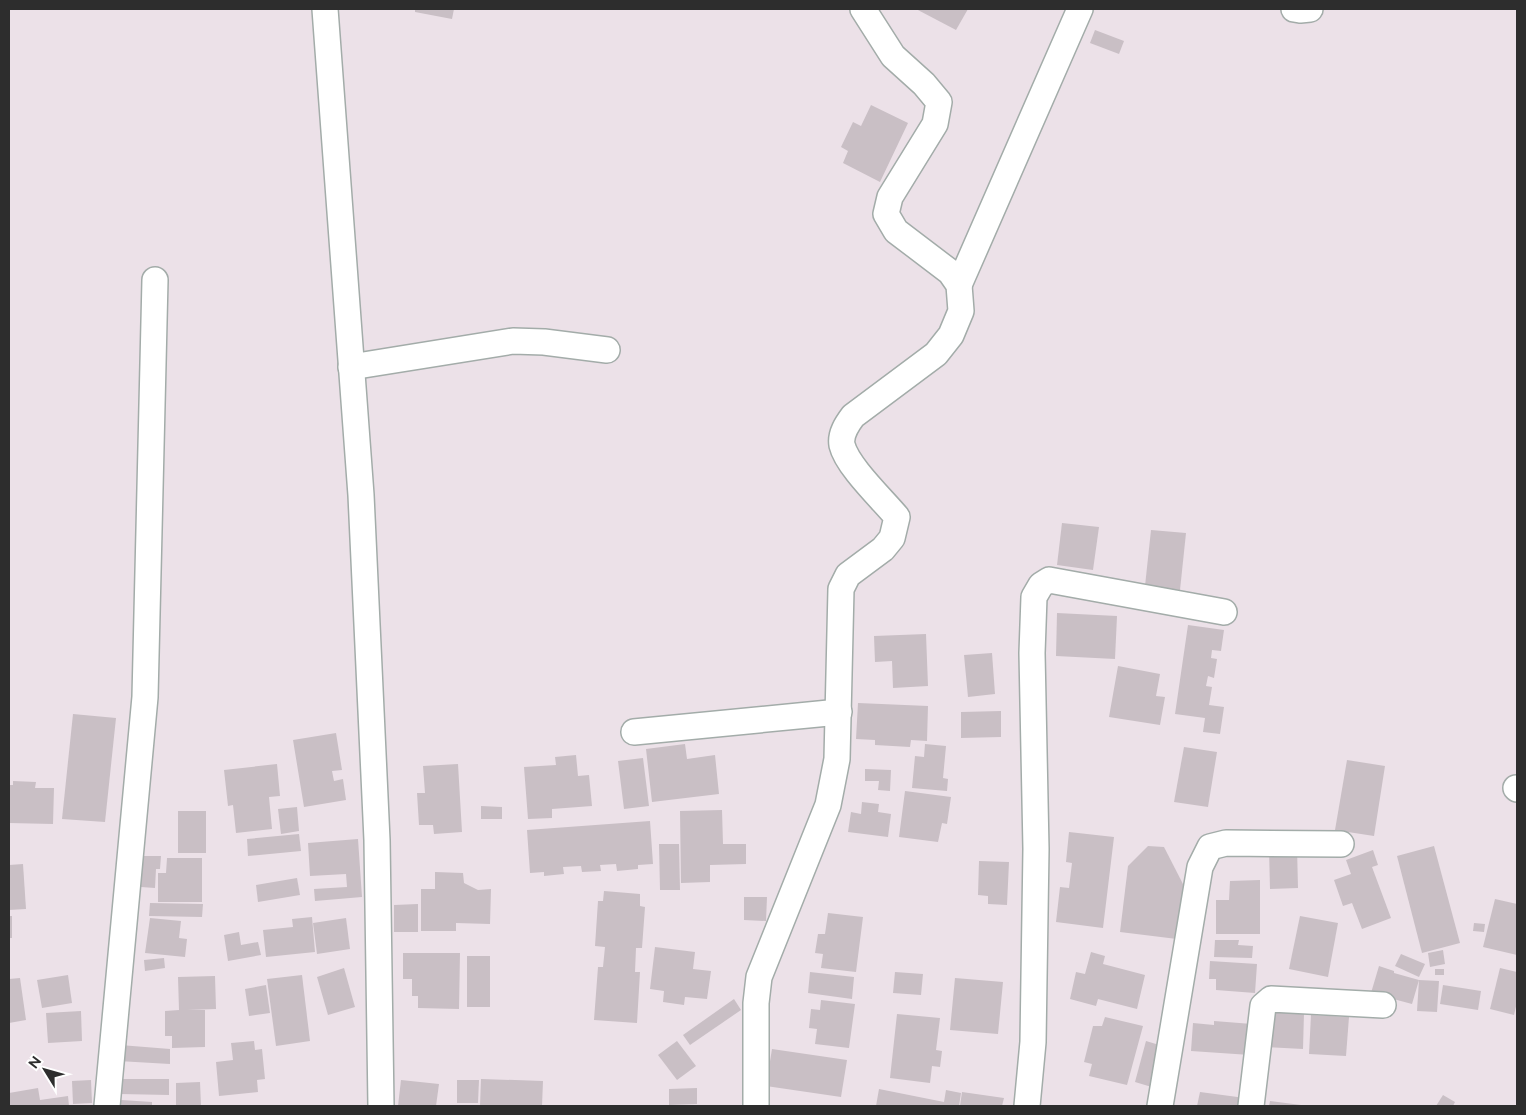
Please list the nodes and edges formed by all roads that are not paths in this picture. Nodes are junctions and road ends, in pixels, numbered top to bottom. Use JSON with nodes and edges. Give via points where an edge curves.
{"nodes":[{"id":1,"x":325,"y":9,"type":"edge"},
{"id":2,"x":863,"y":9,"type":"edge"},
{"id":3,"x":1080,"y":9,"type":"edge"},
{"id":4,"x":1294,"y":9,"type":"edge"},
{"id":5,"x":1310,"y":9,"type":"edge"},
{"id":6,"x":154,"y":280,"type":"dead end"},
{"id":7,"x":959,"y":285,"type":"junction"},
{"id":8,"x":607,"y":350,"type":"dead end"},
{"id":9,"x":351,"y":367,"type":"junction"},
{"id":10,"x":1224,"y":612,"type":"dead end"},
{"id":11,"x":839,"y":712,"type":"junction"},
{"id":12,"x":634,"y":732,"type":"dead end"},
{"id":13,"x":1341,"y":844,"type":"dead end"},
{"id":14,"x":1383,"y":1004,"type":"dead end"},
{"id":15,"x":107,"y":1106,"type":"edge"},
{"id":16,"x":381,"y":1106,"type":"edge"},
{"id":17,"x":756,"y":1106,"type":"edge"},
{"id":18,"x":1027,"y":1106,"type":"edge"},
{"id":19,"x":1160,"y":1106,"type":"edge"},
{"id":20,"x":1251,"y":1106,"type":"edge"}],
"edges":[{"from":1,"to":9,"type":"street"},
{"from":2,"to":7,"type":"street","via":[[893,56],[939,102],[935,124],[890,197],[886,214],[896,231],[950,272]]},
{"from":3,"to":7,"type":"street"},
{"from":4,"to":5,"type":"street"},
{"from":6,"to":15,"type":"street","via":[[144,697]]},
{"from":7,"to":11,"type":"street","via":[[961,311],[951,335],[936,354],[853,416],[845,428],[842,443],[850,462],[898,517],[892,538],[884,549],[848,575],[841,589]]},
{"from":8,"to":9,"type":"street","via":[[544,342],[513,342]]},
{"from":9,"to":16,"type":"street","via":[[361,495],[377,840]]},
{"from":10,"to":18,"type":"street","via":[[1049,580],[1040,585],[1034,597],[1036,869],[1033,1042]]},
{"from":11,"to":12,"type":"street"},
{"from":11,"to":17,"type":"street","via":[[838,759],[828,804],[759,977]]},
{"from":13,"to":19,"type":"street","via":[[1226,843],[1210,847],[1200,867]]},
{"from":14,"to":20,"type":"street","via":[[1271,999],[1266,1002]]}]}
